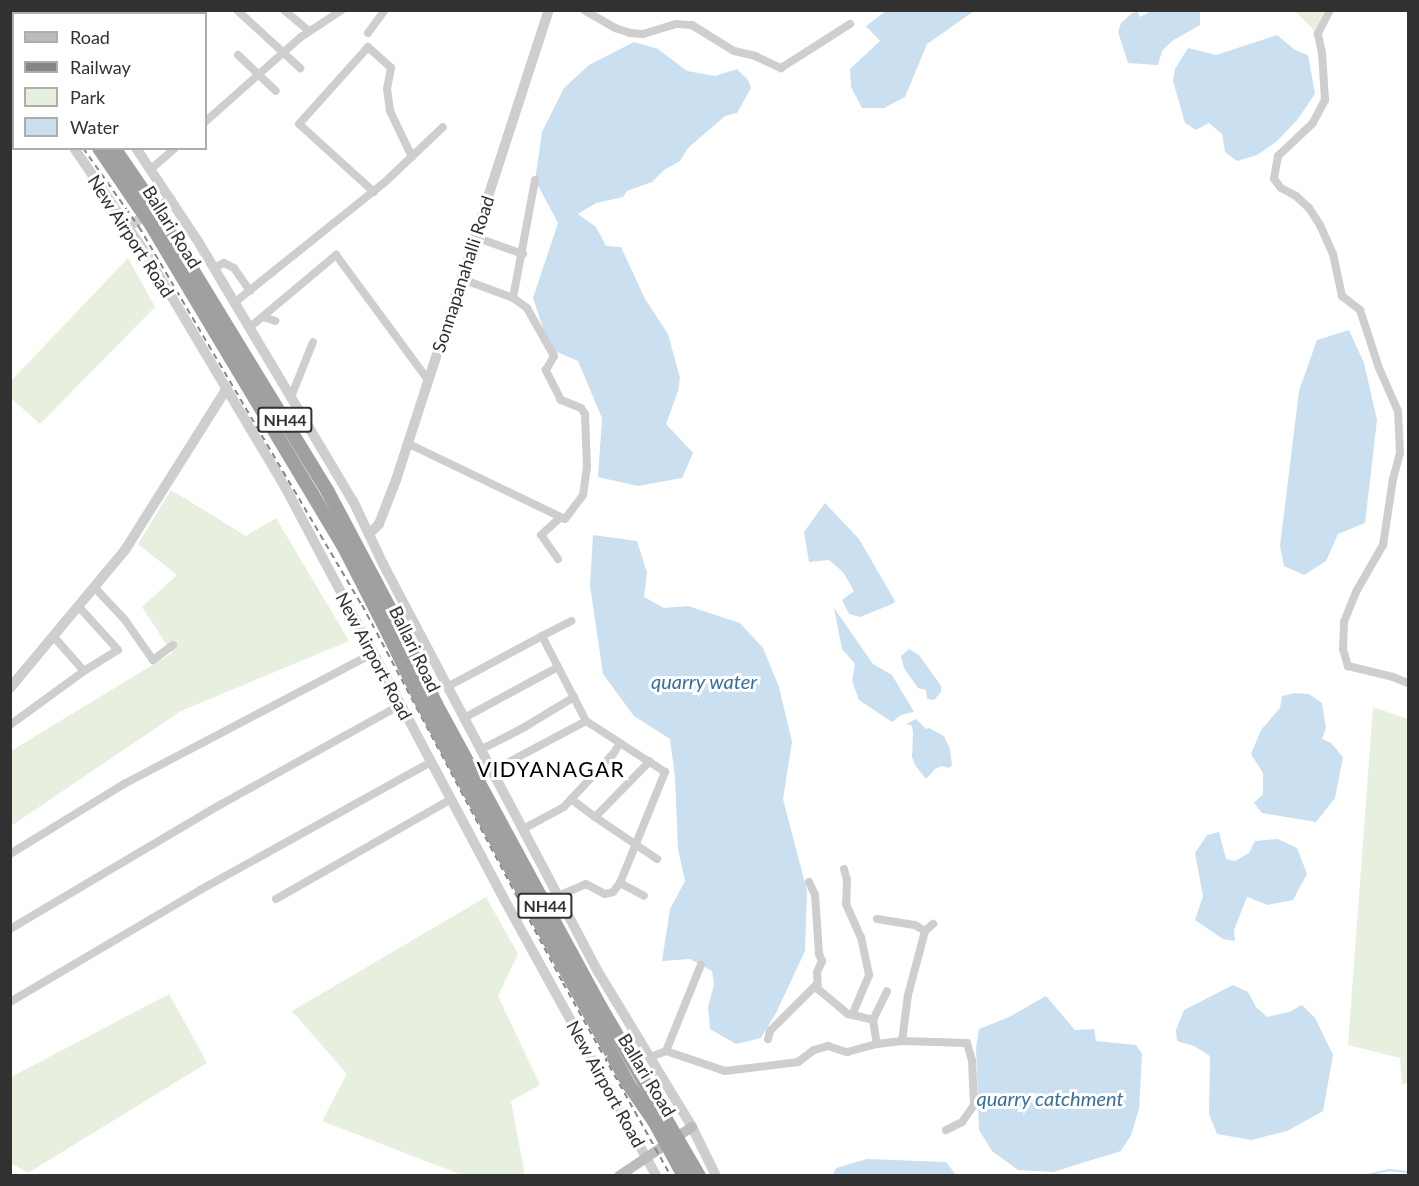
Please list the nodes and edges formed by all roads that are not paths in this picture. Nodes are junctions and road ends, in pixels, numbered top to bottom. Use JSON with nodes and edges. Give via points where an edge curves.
{"nodes":[{"id":1,"x":237,"y":10,"type":"edge"},
{"id":2,"x":284,"y":10,"type":"edge"},
{"id":3,"x":385,"y":10,"type":"edge"},
{"id":4,"x":549,"y":10,"type":"edge"},
{"id":5,"x":584,"y":10,"type":"edge"},
{"id":6,"x":1330,"y":10,"type":"edge"},
{"id":7,"x":337,"y":11,"type":"edge"},
{"id":8,"x":850,"y":24,"type":"dead end"},
{"id":9,"x":309,"y":31,"type":"junction"},
{"id":10,"x":369,"y":33,"type":"dead end"},
{"id":11,"x":283,"y":52,"type":"junction"},
{"id":12,"x":238,"y":55,"type":"dead end"},
{"id":13,"x":300,"y":68,"type":"dead end"},
{"id":14,"x":259,"y":74,"type":"junction"},
{"id":15,"x":276,"y":91,"type":"dead end"},
{"id":16,"x":207,"y":120,"type":"edge"},
{"id":17,"x":443,"y":128,"type":"dead end"},
{"id":18,"x":75,"y":150,"type":"edge"},
{"id":19,"x":101,"y":150,"type":"edge"},
{"id":20,"x":115,"y":150,"type":"edge"},
{"id":21,"x":137,"y":150,"type":"edge"},
{"id":22,"x":173,"y":150,"type":"edge"},
{"id":23,"x":412,"y":157,"type":"junction"},
{"id":24,"x":151,"y":169,"type":"junction"},
{"id":25,"x":535,"y":180,"type":"dead end"},
{"id":26,"x":374,"y":192,"type":"junction"},
{"id":27,"x":171,"y":199,"type":"junction"},
{"id":28,"x":144,"y":203,"type":"junction"},
{"id":29,"x":128,"y":227,"type":"junction"},
{"id":30,"x":475,"y":237,"type":"junction"},
{"id":31,"x":523,"y":254,"type":"junction"},
{"id":32,"x":214,"y":268,"type":"junction"},
{"id":33,"x":462,"y":279,"type":"junction"},
{"id":34,"x":250,"y":291,"type":"junction"},
{"id":35,"x":513,"y":298,"type":"junction"},
{"id":36,"x":234,"y":303,"type":"junction"},
{"id":37,"x":263,"y":317,"type":"junction"},
{"id":38,"x":275,"y":321,"type":"dead end"},
{"id":39,"x":249,"y":328,"type":"junction"},
{"id":40,"x":313,"y":342,"type":"dead end"},
{"id":41,"x":428,"y":380,"type":"junction"},
{"id":42,"x":226,"y":388,"type":"junction"},
{"id":43,"x":291,"y":397,"type":"junction"},
{"id":44,"x":407,"y":443,"type":"junction"},
{"id":45,"x":560,"y":518,"type":"junction"},
{"id":46,"x":369,"y":534,"type":"junction"},
{"id":47,"x":558,"y":559,"type":"dead end"},
{"id":48,"x":95,"y":588,"type":"junction"},
{"id":49,"x":79,"y":607,"type":"junction"},
{"id":50,"x":571,"y":621,"type":"dead end"},
{"id":51,"x":395,"y":633,"type":"junction"},
{"id":52,"x":542,"y":636,"type":"junction"},
{"id":53,"x":54,"y":637,"type":"junction"},
{"id":54,"x":173,"y":645,"type":"dead end"},
{"id":55,"x":372,"y":654,"type":"junction"},
{"id":56,"x":558,"y":667,"type":"junction"},
{"id":57,"x":84,"y":670,"type":"junction"},
{"id":58,"x":1408,"y":684,"type":"edge"},
{"id":59,"x":447,"y":687,"type":"junction"},
{"id":60,"x":10,"y":688,"type":"edge"},
{"id":61,"x":574,"y":698,"type":"junction"},
{"id":62,"x":400,"y":705,"type":"junction"},
{"id":63,"x":464,"y":718,"type":"junction"},
{"id":64,"x":586,"y":721,"type":"junction"},
{"id":65,"x":10,"y":725,"type":"edge"},
{"id":66,"x":620,"y":743,"type":"junction"},
{"id":67,"x":480,"y":750,"type":"junction"},
{"id":68,"x":650,"y":761,"type":"junction"},
{"id":69,"x":431,"y":762,"type":"junction"},
{"id":70,"x":492,"y":771,"type":"junction"},
{"id":71,"x":451,"y":798,"type":"junction"},
{"id":72,"x":571,"y":799,"type":"junction"},
{"id":73,"x":595,"y":817,"type":"junction"},
{"id":74,"x":522,"y":829,"type":"junction"},
{"id":75,"x":635,"y":846,"type":"junction"},
{"id":76,"x":10,"y":854,"type":"edge"},
{"id":77,"x":657,"y":859,"type":"dead end"},
{"id":78,"x":844,"y":869,"type":"dead end"},
{"id":79,"x":809,"y":882,"type":"dead end"},
{"id":80,"x":620,"y":883,"type":"junction"},
{"id":81,"x":558,"y":896,"type":"junction"},
{"id":82,"x":644,"y":896,"type":"dead end"},
{"id":83,"x":276,"y":900,"type":"dead end"},
{"id":84,"x":877,"y":919,"type":"dead end"},
{"id":85,"x":933,"y":924,"type":"dead end"},
{"id":86,"x":10,"y":929,"type":"edge"},
{"id":87,"x":925,"y":930,"type":"junction"},
{"id":88,"x":701,"y":965,"type":"dead end"},
{"id":89,"x":817,"y":984,"type":"junction"},
{"id":90,"x":887,"y":991,"type":"dead end"},
{"id":91,"x":10,"y":1002,"type":"edge"},
{"id":92,"x":853,"y":1013,"type":"junction"},
{"id":93,"x":873,"y":1020,"type":"junction"},
{"id":94,"x":768,"y":1039,"type":"dead end"},
{"id":95,"x":902,"y":1041,"type":"junction"},
{"id":96,"x":877,"y":1044,"type":"junction"},
{"id":97,"x":666,"y":1051,"type":"junction"},
{"id":98,"x":652,"y":1056,"type":"dead end"},
{"id":99,"x":692,"y":1127,"type":"junction"},
{"id":100,"x":946,"y":1130,"type":"dead end"},
{"id":101,"x":645,"y":1156,"type":"junction"},
{"id":102,"x":619,"y":1176,"type":"edge"},
{"id":103,"x":656,"y":1176,"type":"edge"},
{"id":104,"x":684,"y":1176,"type":"edge"},
{"id":105,"x":699,"y":1176,"type":"edge"},
{"id":106,"x":716,"y":1176,"type":"edge"}],
"edges":[{"from":1,"to":11,"type":"street"},
{"from":2,"to":9,"type":"street"},
{"from":3,"to":10,"type":"street"},
{"from":4,"to":30,"type":"street","name":"Sonnapanahalli Road"},
{"from":5,"to":8,"type":"street","via":[[630,33],[643,34],[676,24],[692,25],[734,51],[781,68]]},
{"from":6,"to":58,"type":"street","via":[[1318,34],[1325,100],[1313,123],[1278,156],[1274,178],[1281,188],[1309,208],[1320,225],[1333,254],[1342,296],[1360,310],[1398,411],[1400,453],[1383,545],[1344,622],[1343,649],[1348,666]]},
{"from":7,"to":9,"type":"street"},
{"from":9,"to":11,"type":"street"},
{"from":11,"to":13,"type":"street"},
{"from":11,"to":14,"type":"street"},
{"from":12,"to":14,"type":"street"},
{"from":14,"to":15,"type":"street"},
{"from":14,"to":16,"type":"street"},
{"from":17,"to":23,"type":"street"},
{"from":18,"to":29,"type":"street","name":"New Airport Road"},
{"from":19,"to":28,"type":"highway","name":"Ballari Road","number":"NH44"},
{"from":20,"to":28,"type":"highway","name":"Ballari Road","number":"NH44"},
{"from":21,"to":24,"type":"street"},
{"from":22,"to":24,"type":"street"},
{"from":23,"to":26,"type":"street"},
{"from":23,"to":26,"type":"street","via":[[390,111],[387,89],[391,68],[368,47],[299,124]]},
{"from":24,"to":27,"type":"street"},
{"from":25,"to":31,"type":"street"},
{"from":26,"to":34,"type":"street"},
{"from":27,"to":29,"type":"street"},
{"from":27,"to":32,"type":"street"},
{"from":28,"to":51,"type":"highway","name":"Ballari Road","number":"NH44","bridge":true},
{"from":29,"to":42,"type":"street","name":"New Airport Road"},
{"from":30,"to":31,"type":"street"},
{"from":30,"to":33,"type":"street","name":"Sonnapanahalli Road"},
{"from":31,"to":35,"type":"street"},
{"from":32,"to":34,"type":"street","via":[[224,263],[234,268]]},
{"from":32,"to":36,"type":"street"},
{"from":33,"to":35,"type":"street"},
{"from":33,"to":41,"type":"street","name":"Sonnapanahalli Road"},
{"from":34,"to":36,"type":"street"},
{"from":35,"to":45,"type":"street","via":[[527,308],[554,356],[546,370],[561,400],[581,408],[585,414],[588,458],[584,495],[565,519]]},
{"from":36,"to":39,"type":"street"},
{"from":37,"to":38,"type":"street"},
{"from":37,"to":39,"type":"street"},
{"from":37,"to":41,"type":"street","via":[[336,255]]},
{"from":39,"to":43,"type":"street"},
{"from":40,"to":43,"type":"street"},
{"from":41,"to":44,"type":"street","name":"Sonnapanahalli Road"},
{"from":42,"to":48,"type":"street","via":[[125,550]]},
{"from":42,"to":55,"type":"street","name":"New Airport Road","via":[[285,487]]},
{"from":43,"to":46,"type":"street"},
{"from":44,"to":45,"type":"street"},
{"from":44,"to":46,"type":"street","name":"Sonnapanahalli Road","via":[[379,524]]},
{"from":45,"to":47,"type":"street","via":[[541,535]]},
{"from":46,"to":59,"type":"street"},
{"from":48,"to":49,"type":"street"},
{"from":48,"to":54,"type":"street","via":[[125,620],[153,660]]},
{"from":49,"to":53,"type":"street"},
{"from":49,"to":57,"type":"street","via":[[118,650]]},
{"from":50,"to":52,"type":"street"},
{"from":51,"to":104,"type":"highway","name":"Ballari Road","number":"NH44","bridge":true,"via":[[422,703],[629,1085]]},
{"from":51,"to":105,"type":"highway","name":"Ballari Road","number":"NH44","bridge":true,"via":[[583,976]]},
{"from":52,"to":56,"type":"street"},
{"from":52,"to":59,"type":"street"},
{"from":53,"to":57,"type":"street"},
{"from":53,"to":60,"type":"street"},
{"from":55,"to":62,"type":"street","name":"New Airport Road"},
{"from":55,"to":76,"type":"street","via":[[124,784]]},
{"from":56,"to":61,"type":"street"},
{"from":56,"to":63,"type":"street"},
{"from":57,"to":65,"type":"street"},
{"from":59,"to":63,"type":"street"},
{"from":61,"to":64,"type":"street"},
{"from":61,"to":67,"type":"street"},
{"from":62,"to":69,"type":"street","name":"New Airport Road"},
{"from":62,"to":86,"type":"street","via":[[218,806]]},
{"from":63,"to":67,"type":"street"},
{"from":64,"to":66,"type":"street"},
{"from":64,"to":70,"type":"street"},
{"from":66,"to":68,"type":"street"},
{"from":66,"to":72,"type":"street"},
{"from":67,"to":70,"type":"street"},
{"from":68,"to":73,"type":"street"},
{"from":68,"to":75,"type":"street","via":[[665,772]]},
{"from":69,"to":71,"type":"street","name":"New Airport Road"},
{"from":69,"to":91,"type":"street","via":[[200,890]]},
{"from":70,"to":74,"type":"street"},
{"from":71,"to":83,"type":"street"},
{"from":71,"to":101,"type":"street","name":"New Airport Road"},
{"from":72,"to":73,"type":"street"},
{"from":72,"to":74,"type":"street","via":[[564,807]]},
{"from":73,"to":75,"type":"street"},
{"from":74,"to":81,"type":"street"},
{"from":75,"to":77,"type":"street"},
{"from":75,"to":80,"type":"street"},
{"from":78,"to":92,"type":"street","via":[[846,904],[861,938],[869,975]]},
{"from":79,"to":89,"type":"street","via":[[815,895],[822,961]]},
{"from":80,"to":81,"type":"street","via":[[613,892],[605,894],[586,884]]},
{"from":80,"to":82,"type":"street"},
{"from":81,"to":99,"type":"street","via":[[597,970]]},
{"from":84,"to":87,"type":"street"},
{"from":85,"to":87,"type":"street"},
{"from":87,"to":95,"type":"street"},
{"from":88,"to":97,"type":"street"},
{"from":89,"to":92,"type":"street","via":[[848,1014]]},
{"from":89,"to":94,"type":"street","via":[[770,1031]]},
{"from":90,"to":93,"type":"street"},
{"from":92,"to":93,"type":"street"},
{"from":93,"to":96,"type":"street"},
{"from":95,"to":96,"type":"street"},
{"from":95,"to":100,"type":"street","via":[[967,1042],[974,1105],[962,1122]]},
{"from":96,"to":97,"type":"street","via":[[848,1052],[828,1046],[814,1050],[798,1062],[724,1071]]},
{"from":97,"to":98,"type":"street"},
{"from":99,"to":101,"type":"main road"},
{"from":99,"to":106,"type":"street"},
{"from":101,"to":102,"type":"main road"},
{"from":101,"to":103,"type":"street","name":"New Airport Road"}]}
